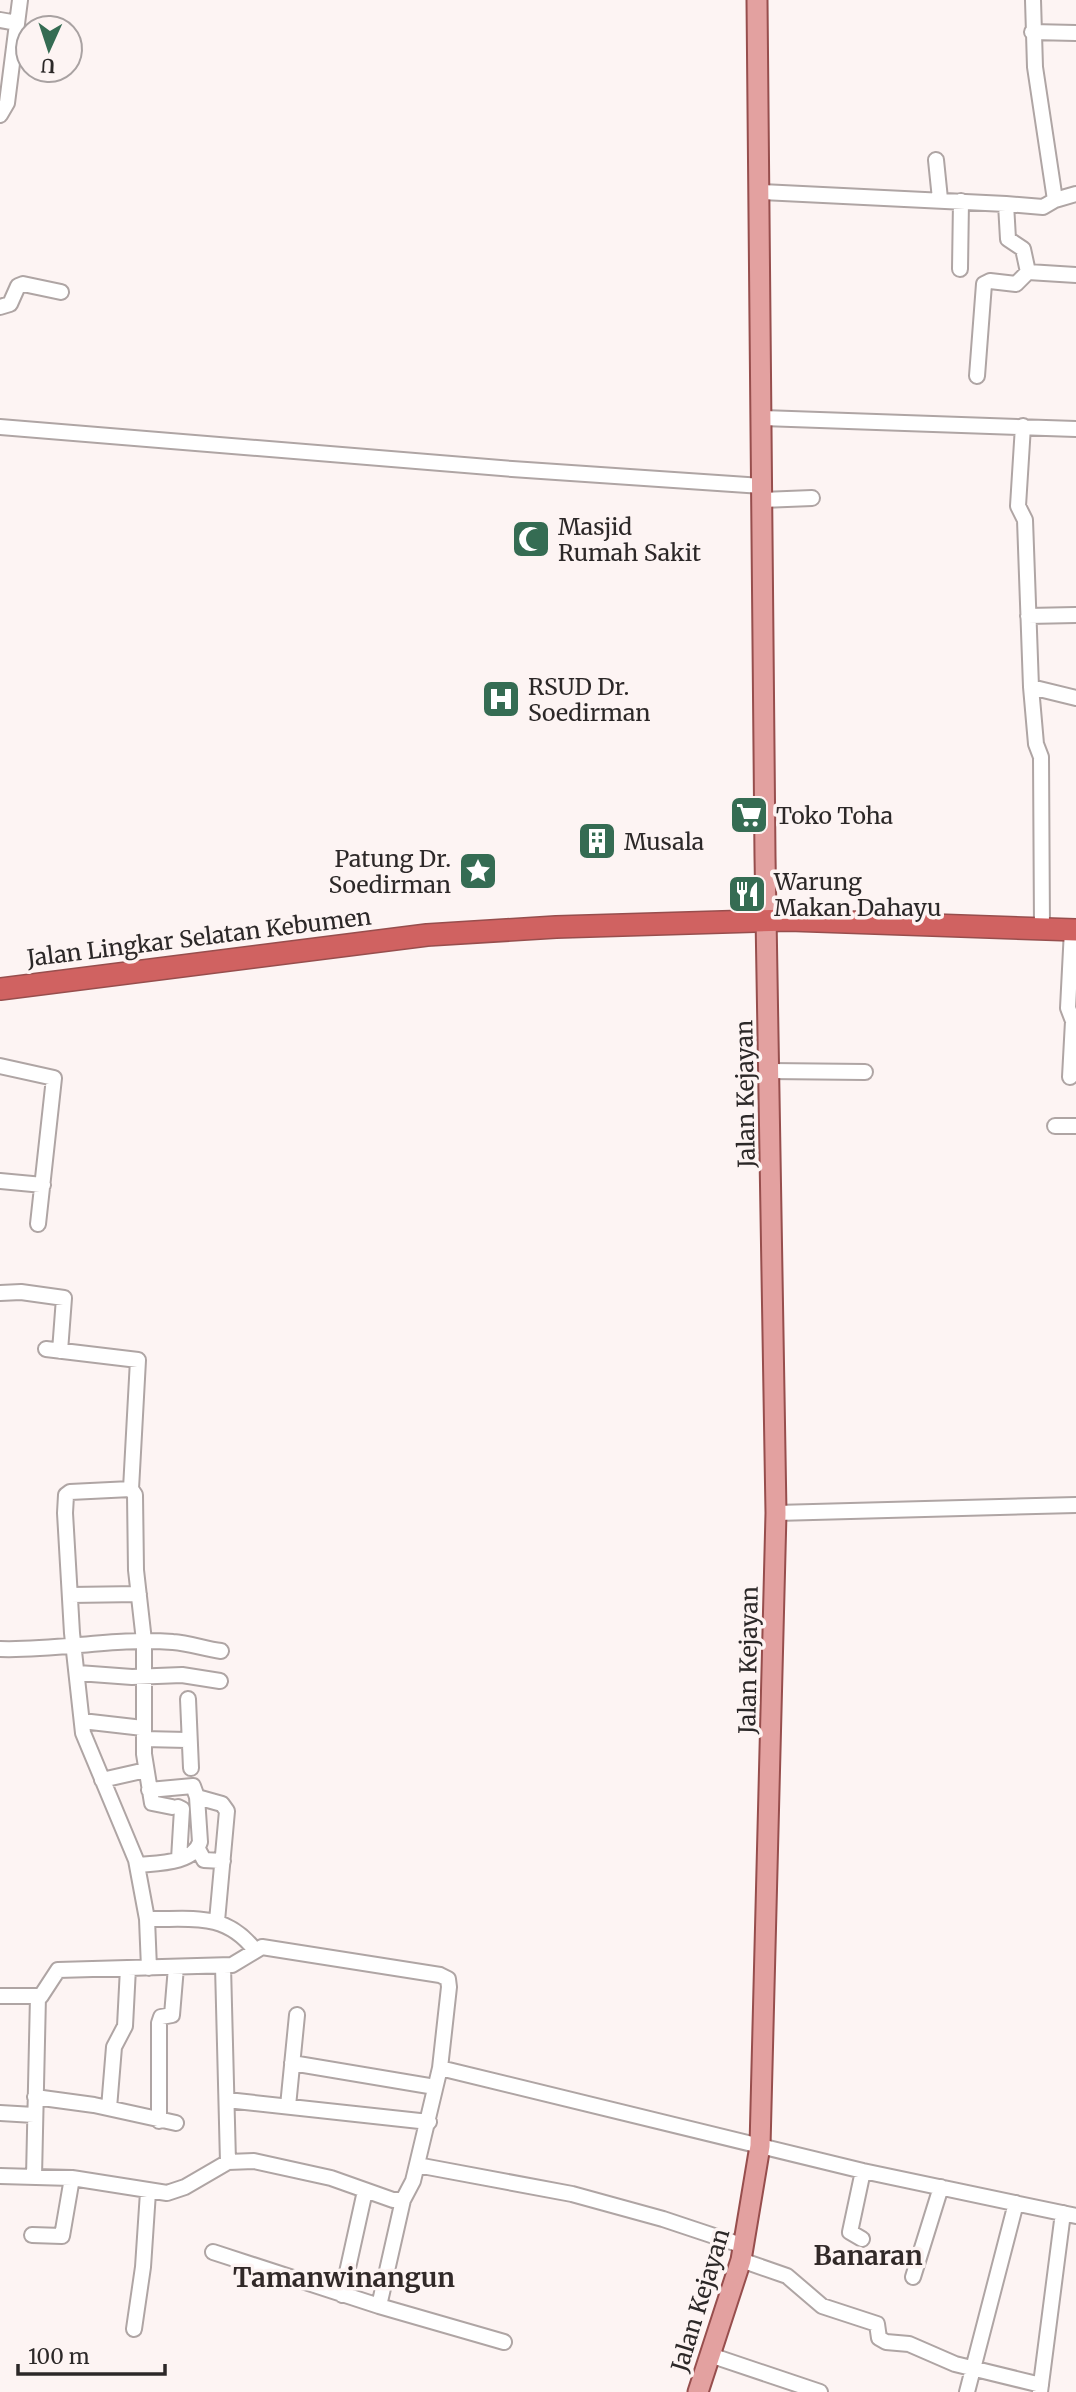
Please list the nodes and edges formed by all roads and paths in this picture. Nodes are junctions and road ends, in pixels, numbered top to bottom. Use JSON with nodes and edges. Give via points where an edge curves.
{"nodes":[{"id":1,"x":757,"y":0,"type":"edge"},
{"id":2,"x":1033,"y":0,"type":"edge"},
{"id":3,"x":1032,"y":32,"type":"junction"},
{"id":4,"x":1076,"y":33,"type":"edge"},
{"id":5,"x":14,"y":47,"type":"edge"},
{"id":6,"x":0,"y":115,"type":"edge"},
{"id":7,"x":936,"y":160,"type":"dead end"},
{"id":8,"x":760,"y":192,"type":"junction"},
{"id":9,"x":1076,"y":194,"type":"edge"},
{"id":10,"x":940,"y":199,"type":"junction"},
{"id":11,"x":1055,"y":200,"type":"junction"},
{"id":12,"x":961,"y":201,"type":"junction"},
{"id":13,"x":1006,"y":204,"type":"junction"},
{"id":14,"x":960,"y":269,"type":"dead end"},
{"id":15,"x":1034,"y":272,"type":"junction"},
{"id":16,"x":1076,"y":275,"type":"edge"},
{"id":17,"x":61,"y":292,"type":"dead end"},
{"id":18,"x":0,"y":307,"type":"edge"},
{"id":19,"x":976,"y":376,"type":"dead end"},
{"id":20,"x":763,"y":418,"type":"junction"},
{"id":21,"x":1023,"y":426,"type":"junction"},
{"id":22,"x":0,"y":427,"type":"edge"},
{"id":23,"x":1076,"y":429,"type":"edge"},
{"id":24,"x":762,"y":493,"type":"junction"},
{"id":25,"x":813,"y":498,"type":"dead end"},
{"id":26,"x":1076,"y":615,"type":"edge"},
{"id":27,"x":1028,"y":616,"type":"junction"},
{"id":28,"x":1031,"y":687,"type":"junction"},
{"id":29,"x":1076,"y":698,"type":"edge"},
{"id":30,"x":767,"y":921,"type":"junction"},
{"id":31,"x":1042,"y":929,"type":"junction"},
{"id":32,"x":1074,"y":930,"type":"edge"},
{"id":33,"x":0,"y":989,"type":"edge"},
{"id":34,"x":0,"y":1066,"type":"edge"},
{"id":35,"x":769,"y":1071,"type":"junction"},
{"id":36,"x":865,"y":1072,"type":"dead end"},
{"id":37,"x":1070,"y":1077,"type":"dead end"},
{"id":38,"x":1055,"y":1126,"type":"dead end"},
{"id":39,"x":1076,"y":1126,"type":"edge"},
{"id":40,"x":0,"y":1181,"type":"edge"},
{"id":41,"x":43,"y":1185,"type":"junction"},
{"id":42,"x":38,"y":1224,"type":"dead end"},
{"id":43,"x":0,"y":1293,"type":"edge"},
{"id":44,"x":131,"y":1489,"type":"junction"},
{"id":45,"x":1076,"y":1505,"type":"edge"},
{"id":46,"x":776,"y":1513,"type":"junction"},
{"id":47,"x":139,"y":1594,"type":"junction"},
{"id":48,"x":69,"y":1595,"type":"junction"},
{"id":49,"x":144,"y":1641,"type":"junction"},
{"id":50,"x":73,"y":1646,"type":"junction"},
{"id":51,"x":0,"y":1648,"type":"edge"},
{"id":52,"x":221,"y":1651,"type":"dead end"},
{"id":53,"x":78,"y":1673,"type":"junction"},
{"id":54,"x":144,"y":1676,"type":"junction"},
{"id":55,"x":220,"y":1681,"type":"dead end"},
{"id":56,"x":188,"y":1699,"type":"dead end"},
{"id":57,"x":82,"y":1721,"type":"junction"},
{"id":58,"x":144,"y":1733,"type":"junction"},
{"id":59,"x":187,"y":1740,"type":"junction"},
{"id":60,"x":191,"y":1768,"type":"dead end"},
{"id":61,"x":146,"y":1770,"type":"junction"},
{"id":62,"x":102,"y":1780,"type":"junction"},
{"id":63,"x":149,"y":1790,"type":"junction"},
{"id":64,"x":197,"y":1797,"type":"junction"},
{"id":65,"x":181,"y":1826,"type":"junction"},
{"id":66,"x":201,"y":1826,"type":"junction"},
{"id":67,"x":198,"y":1849,"type":"junction"},
{"id":68,"x":179,"y":1859,"type":"junction"},
{"id":69,"x":223,"y":1861,"type":"junction"},
{"id":70,"x":138,"y":1865,"type":"junction"},
{"id":71,"x":147,"y":1919,"type":"junction"},
{"id":72,"x":217,"y":1921,"type":"junction"},
{"id":73,"x":254,"y":1949,"type":"junction"},
{"id":74,"x":223,"y":1966,"type":"junction"},
{"id":75,"x":176,"y":1967,"type":"junction"},
{"id":76,"x":128,"y":1968,"type":"junction"},
{"id":77,"x":149,"y":1968,"type":"junction"},
{"id":78,"x":0,"y":1996,"type":"edge"},
{"id":79,"x":38,"y":1996,"type":"junction"},
{"id":80,"x":297,"y":2015,"type":"dead end"},
{"id":81,"x":292,"y":2063,"type":"junction"},
{"id":82,"x":440,"y":2068,"type":"junction"},
{"id":83,"x":435,"y":2087,"type":"junction"},
{"id":84,"x":35,"y":2097,"type":"junction"},
{"id":85,"x":227,"y":2100,"type":"junction"},
{"id":86,"x":288,"y":2106,"type":"junction"},
{"id":87,"x":109,"y":2108,"type":"junction"},
{"id":88,"x":0,"y":2113,"type":"edge"},
{"id":89,"x":34,"y":2115,"type":"junction"},
{"id":90,"x":159,"y":2121,"type":"junction"},
{"id":91,"x":429,"y":2122,"type":"junction"},
{"id":92,"x":176,"y":2123,"type":"dead end"},
{"id":93,"x":760,"y":2146,"type":"junction"},
{"id":94,"x":229,"y":2162,"type":"junction"},
{"id":95,"x":417,"y":2165,"type":"junction"},
{"id":96,"x":863,"y":2171,"type":"junction"},
{"id":97,"x":0,"y":2176,"type":"edge"},
{"id":98,"x":34,"y":2177,"type":"junction"},
{"id":99,"x":72,"y":2178,"type":"junction"},
{"id":100,"x":941,"y":2187,"type":"junction"},
{"id":101,"x":365,"y":2191,"type":"junction"},
{"id":102,"x":148,"y":2192,"type":"junction"},
{"id":103,"x":403,"y":2200,"type":"junction"},
{"id":104,"x":1016,"y":2203,"type":"junction"},
{"id":105,"x":1069,"y":2214,"type":"edge"},
{"id":106,"x":32,"y":2235,"type":"dead end"},
{"id":107,"x":862,"y":2239,"type":"dead end"},
{"id":108,"x":213,"y":2252,"type":"dead end"},
{"id":109,"x":742,"y":2253,"type":"junction"},
{"id":110,"x":913,"y":2277,"type":"dead end"},
{"id":111,"x":342,"y":2295,"type":"junction"},
{"id":112,"x":379,"y":2306,"type":"junction"},
{"id":113,"x":134,"y":2329,"type":"dead end"},
{"id":114,"x":503,"y":2342,"type":"dead end"},
{"id":115,"x":710,"y":2355,"type":"junction"},
{"id":116,"x":974,"y":2367,"type":"junction"},
{"id":117,"x":1041,"y":2388,"type":"edge"},
{"id":118,"x":698,"y":2392,"type":"edge"},
{"id":119,"x":820,"y":2392,"type":"edge"},
{"id":120,"x":967,"y":2392,"type":"edge"}],
"edges":[{"from":1,"to":8,"type":"main road","name":"Jalan Kejayan"},
{"from":2,"to":3,"type":"street"},
{"from":3,"to":4,"type":"street"},
{"from":3,"to":11,"type":"street"},
{"from":5,"to":6,"type":"street","via":[[7,103]]},
{"from":7,"to":10,"type":"street"},
{"from":8,"to":10,"type":"street"},
{"from":8,"to":20,"type":"main road","name":"Jalan Kejayan"},
{"from":9,"to":11,"type":"street"},
{"from":10,"to":12,"type":"street"},
{"from":11,"to":13,"type":"street","via":[[1043,207]]},
{"from":12,"to":13,"type":"street"},
{"from":12,"to":14,"type":"street"},
{"from":13,"to":15,"type":"street","via":[[1009,239],[1023,249]]},
{"from":15,"to":16,"type":"street"},
{"from":15,"to":19,"type":"street","via":[[1016,284],[984,284]]},
{"from":17,"to":18,"type":"street","via":[[23,284],[10,304]]},
{"from":20,"to":21,"type":"street"},
{"from":20,"to":24,"type":"main road","name":"Jalan Kejayan"},
{"from":21,"to":23,"type":"street"},
{"from":21,"to":27,"type":"street","via":[[1018,506],[1025,520]]},
{"from":22,"to":24,"type":"street"},
{"from":24,"to":25,"type":"street"},
{"from":24,"to":30,"type":"main road","name":"Jalan Kejayan"},
{"from":26,"to":27,"type":"street"},
{"from":27,"to":28,"type":"street"},
{"from":28,"to":29,"type":"street"},
{"from":28,"to":31,"type":"street","via":[[1041,757]]},
{"from":30,"to":31,"type":"highway","name":"Jalan Lingkar Selatan Kebumen"},
{"from":30,"to":33,"type":"highway","name":"Jalan Lingkar Selatan Kebumen","via":[[622,923],[427,935]]},
{"from":30,"to":35,"type":"main road","name":"Jalan Kejayan"},
{"from":31,"to":32,"type":"highway","name":"Jalan Lingkar Selatan Kebumen"},
{"from":32,"to":37,"type":"street","via":[[1068,1008],[1073,1021]]},
{"from":34,"to":41,"type":"street","via":[[54,1078]]},
{"from":35,"to":36,"type":"street"},
{"from":35,"to":46,"type":"main road","name":"Jalan Kejayan"},
{"from":38,"to":39,"type":"street"},
{"from":40,"to":41,"type":"street"},
{"from":41,"to":42,"type":"street"},
{"from":43,"to":44,"type":"street","via":[[64,1298],[53,1350],[138,1360]]},
{"from":44,"to":47,"type":"street","via":[[135,1495]]},
{"from":44,"to":48,"type":"street","via":[[66,1495]]},
{"from":45,"to":46,"type":"street"},
{"from":46,"to":93,"type":"main road","name":"Jalan Kejayan"},
{"from":47,"to":48,"type":"street"},
{"from":47,"to":49,"type":"street"},
{"from":48,"to":50,"type":"street"},
{"from":49,"to":50,"type":"street"},
{"from":49,"to":52,"type":"street"},
{"from":49,"to":54,"type":"street"},
{"from":50,"to":51,"type":"street"},
{"from":50,"to":53,"type":"street"},
{"from":53,"to":54,"type":"street"},
{"from":53,"to":57,"type":"street"},
{"from":54,"to":55,"type":"street"},
{"from":54,"to":58,"type":"street"},
{"from":56,"to":59,"type":"street"},
{"from":57,"to":58,"type":"street"},
{"from":57,"to":62,"type":"street"},
{"from":58,"to":59,"type":"street"},
{"from":58,"to":61,"type":"street"},
{"from":59,"to":60,"type":"street"},
{"from":61,"to":62,"type":"street"},
{"from":61,"to":63,"type":"street"},
{"from":62,"to":70,"type":"street"},
{"from":63,"to":64,"type":"street","via":[[192,1786]]},
{"from":63,"to":65,"type":"street","via":[[155,1805],[182,1809]]},
{"from":64,"to":66,"type":"street"},
{"from":64,"to":69,"type":"street","via":[[226,1807]]},
{"from":65,"to":66,"type":"street"},
{"from":65,"to":68,"type":"street"},
{"from":66,"to":67,"type":"street"},
{"from":67,"to":68,"type":"street"},
{"from":67,"to":69,"type":"street","via":[[204,1860]]},
{"from":68,"to":70,"type":"street"},
{"from":69,"to":72,"type":"street"},
{"from":70,"to":71,"type":"street"},
{"from":71,"to":72,"type":"street"},
{"from":71,"to":77,"type":"street"},
{"from":72,"to":73,"type":"street"},
{"from":73,"to":74,"type":"street","via":[[239,1963]]},
{"from":73,"to":82,"type":"street","via":[[271,1947],[448,1979]]},
{"from":74,"to":75,"type":"street"},
{"from":74,"to":85,"type":"street"},
{"from":75,"to":77,"type":"street"},
{"from":75,"to":90,"type":"street","via":[[172,2015],[161,2017],[159,2023]]},
{"from":76,"to":77,"type":"street"},
{"from":76,"to":79,"type":"street","via":[[58,1970],[45,1994]]},
{"from":76,"to":87,"type":"street","via":[[125,2026],[114,2047]]},
{"from":78,"to":79,"type":"street"},
{"from":79,"to":84,"type":"street"},
{"from":80,"to":81,"type":"street"},
{"from":81,"to":83,"type":"street"},
{"from":81,"to":86,"type":"street"},
{"from":82,"to":83,"type":"street"},
{"from":82,"to":93,"type":"street"},
{"from":83,"to":91,"type":"street"},
{"from":84,"to":87,"type":"street"},
{"from":84,"to":89,"type":"street"},
{"from":85,"to":86,"type":"street"},
{"from":85,"to":94,"type":"street"},
{"from":86,"to":91,"type":"street"},
{"from":87,"to":90,"type":"street"},
{"from":88,"to":89,"type":"street"},
{"from":89,"to":98,"type":"street"},
{"from":90,"to":92,"type":"street"},
{"from":91,"to":95,"type":"street"},
{"from":93,"to":96,"type":"street"},
{"from":93,"to":109,"type":"main road","name":"Jalan Kejayan"},
{"from":94,"to":101,"type":"street","via":[[290,2167]]},
{"from":94,"to":102,"type":"street","via":[[185,2187],[167,2193]]},
{"from":95,"to":103,"type":"street","via":[[410,2192]]},
{"from":95,"to":109,"type":"street","via":[[572,2194]]},
{"from":96,"to":100,"type":"street"},
{"from":96,"to":107,"type":"street","via":[[850,2232]]},
{"from":97,"to":98,"type":"street"},
{"from":98,"to":99,"type":"street"},
{"from":99,"to":102,"type":"street"},
{"from":99,"to":106,"type":"street","via":[[62,2236]]},
{"from":100,"to":104,"type":"street"},
{"from":100,"to":110,"type":"street"},
{"from":101,"to":103,"type":"street"},
{"from":101,"to":111,"type":"street"},
{"from":102,"to":113,"type":"street"},
{"from":103,"to":112,"type":"street"},
{"from":104,"to":105,"type":"street"},
{"from":104,"to":116,"type":"street"},
{"from":105,"to":117,"type":"street"},
{"from":108,"to":111,"type":"street"},
{"from":109,"to":115,"type":"main road","name":"Jalan Kejayan"},
{"from":109,"to":116,"type":"street","via":[[787,2276],[822,2306],[877,2324],[881,2340],[909,2344],[955,2364]]},
{"from":111,"to":112,"type":"street"},
{"from":112,"to":114,"type":"street"},
{"from":115,"to":118,"type":"main road","name":"Jalan Kejayan"},
{"from":115,"to":119,"type":"street"},
{"from":116,"to":117,"type":"street"},
{"from":116,"to":120,"type":"street"}]}
